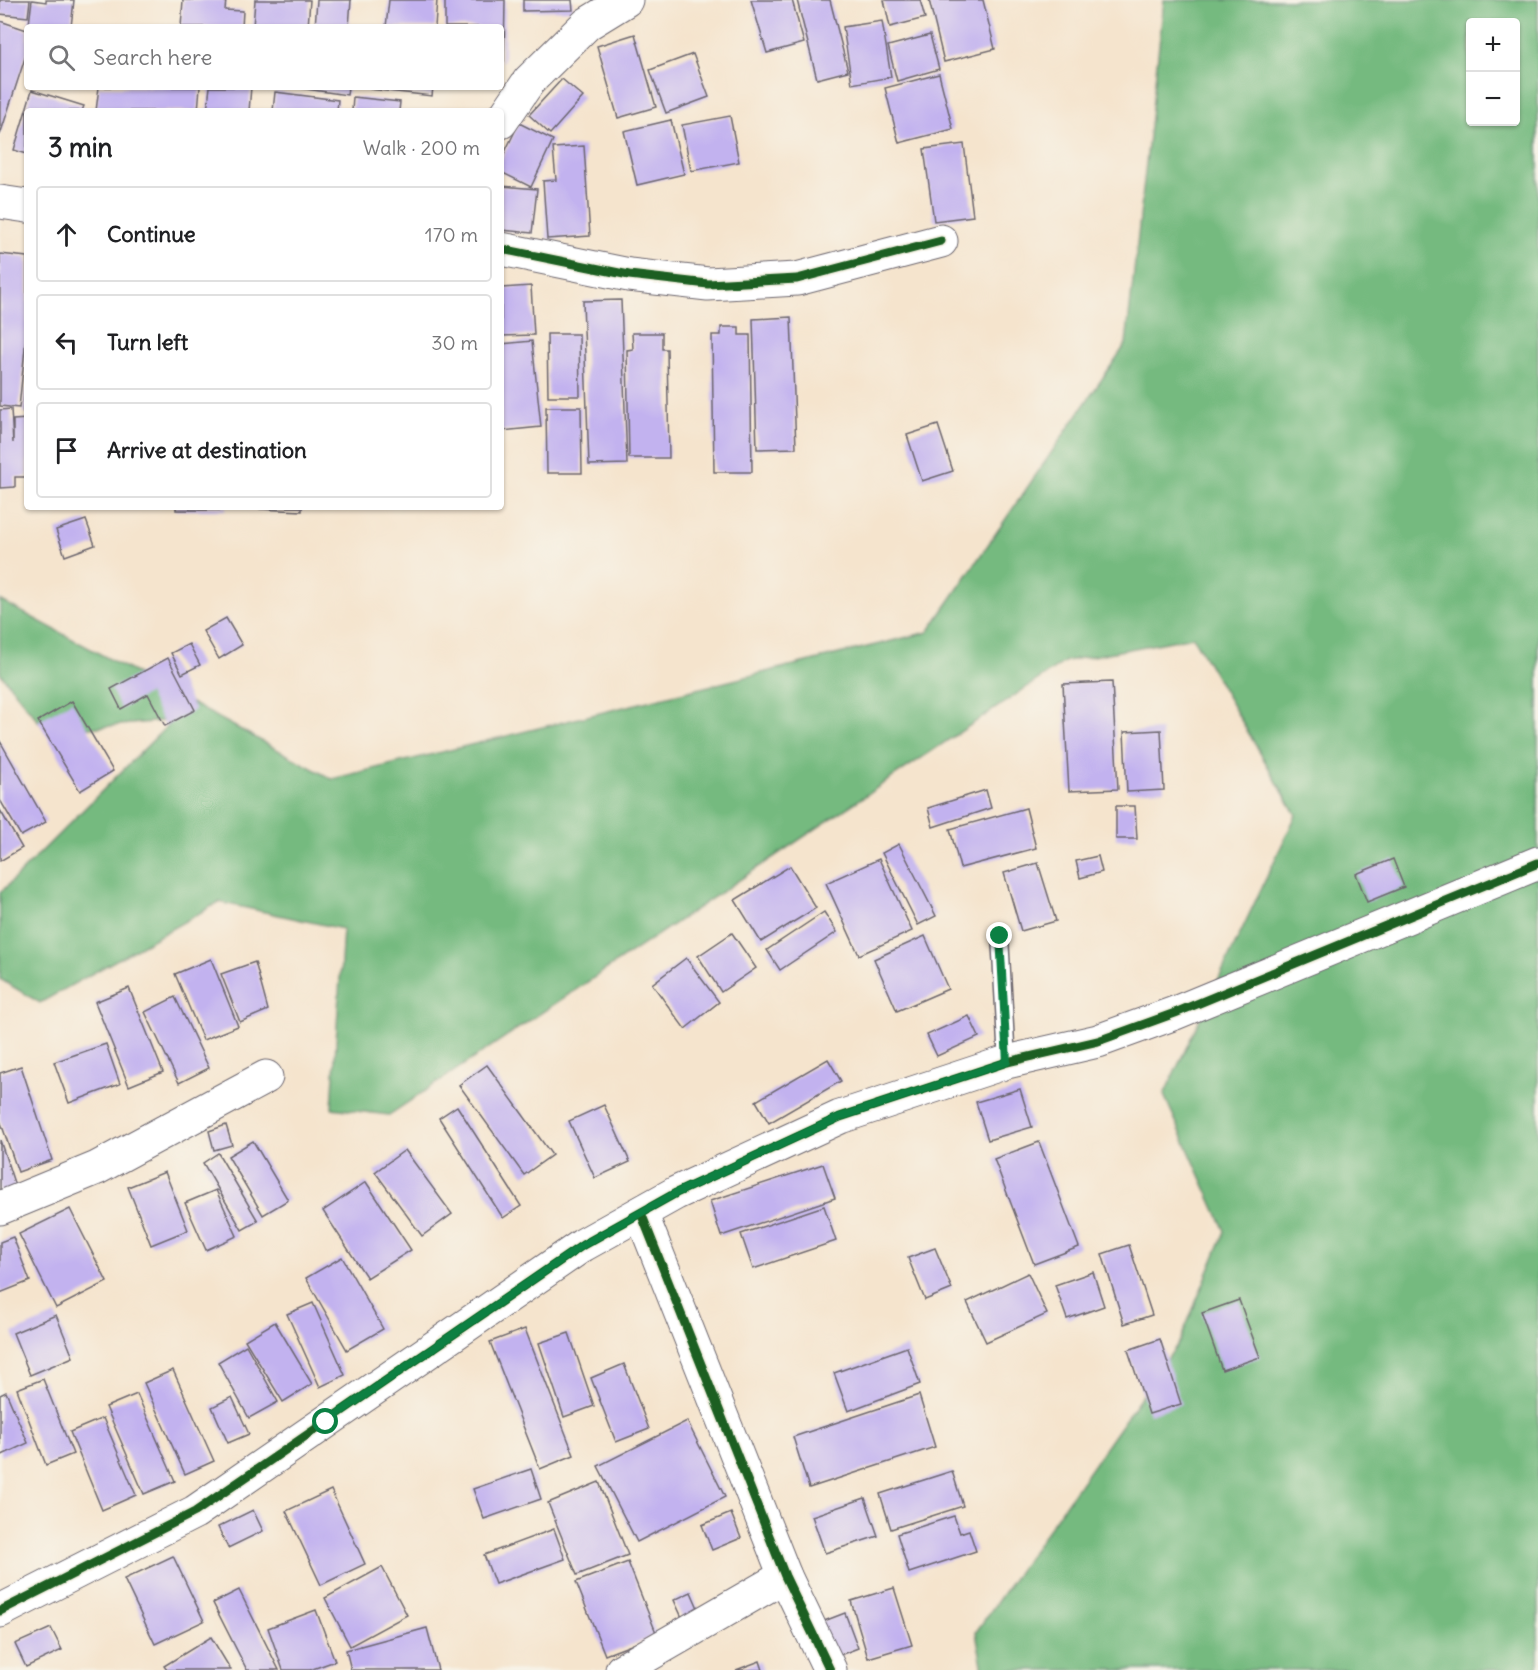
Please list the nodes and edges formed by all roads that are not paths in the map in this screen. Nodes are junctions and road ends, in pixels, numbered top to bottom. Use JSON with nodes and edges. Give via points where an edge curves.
{"nodes":[{"id":1,"x":626,"y":0,"type":"edge"},
{"id":2,"x":504,"y":118,"type":"edge"},
{"id":3,"x":0,"y":202,"type":"edge"},
{"id":4,"x":24,"y":206,"type":"edge"},
{"id":5,"x":941,"y":241,"type":"dead end"},
{"id":6,"x":504,"y":250,"type":"edge"},
{"id":7,"x":1538,"y":863,"type":"edge"},
{"id":8,"x":1000,"y":936,"type":"dead end"},
{"id":9,"x":1007,"y":1062,"type":"junction"},
{"id":10,"x":266,"y":1077,"type":"dead end"},
{"id":11,"x":0,"y":1208,"type":"edge"},
{"id":12,"x":641,"y":1213,"type":"junction"},
{"id":13,"x":785,"y":1575,"type":"junction"},
{"id":14,"x":0,"y":1611,"type":"edge"},
{"id":15,"x":622,"y":1670,"type":"edge"},
{"id":16,"x":830,"y":1670,"type":"edge"}],
"edges":[{"from":1,"to":2,"type":"street","via":[[587,24],[529,81]]},
{"from":3,"to":4,"type":"street"},
{"from":5,"to":6,"type":"street","via":[[797,279],[708,284],[629,275]]},
{"from":7,"to":9,"type":"street","via":[[1175,1013],[1098,1041]]},
{"from":8,"to":9,"type":"lane"},
{"from":9,"to":12,"type":"street","via":[[840,1117]]},
{"from":10,"to":11,"type":"street","via":[[96,1168]]},
{"from":12,"to":13,"type":"street"},
{"from":12,"to":14,"type":"street","via":[[583,1245],[195,1512]]},
{"from":13,"to":15,"type":"street"},
{"from":13,"to":16,"type":"street"}]}
